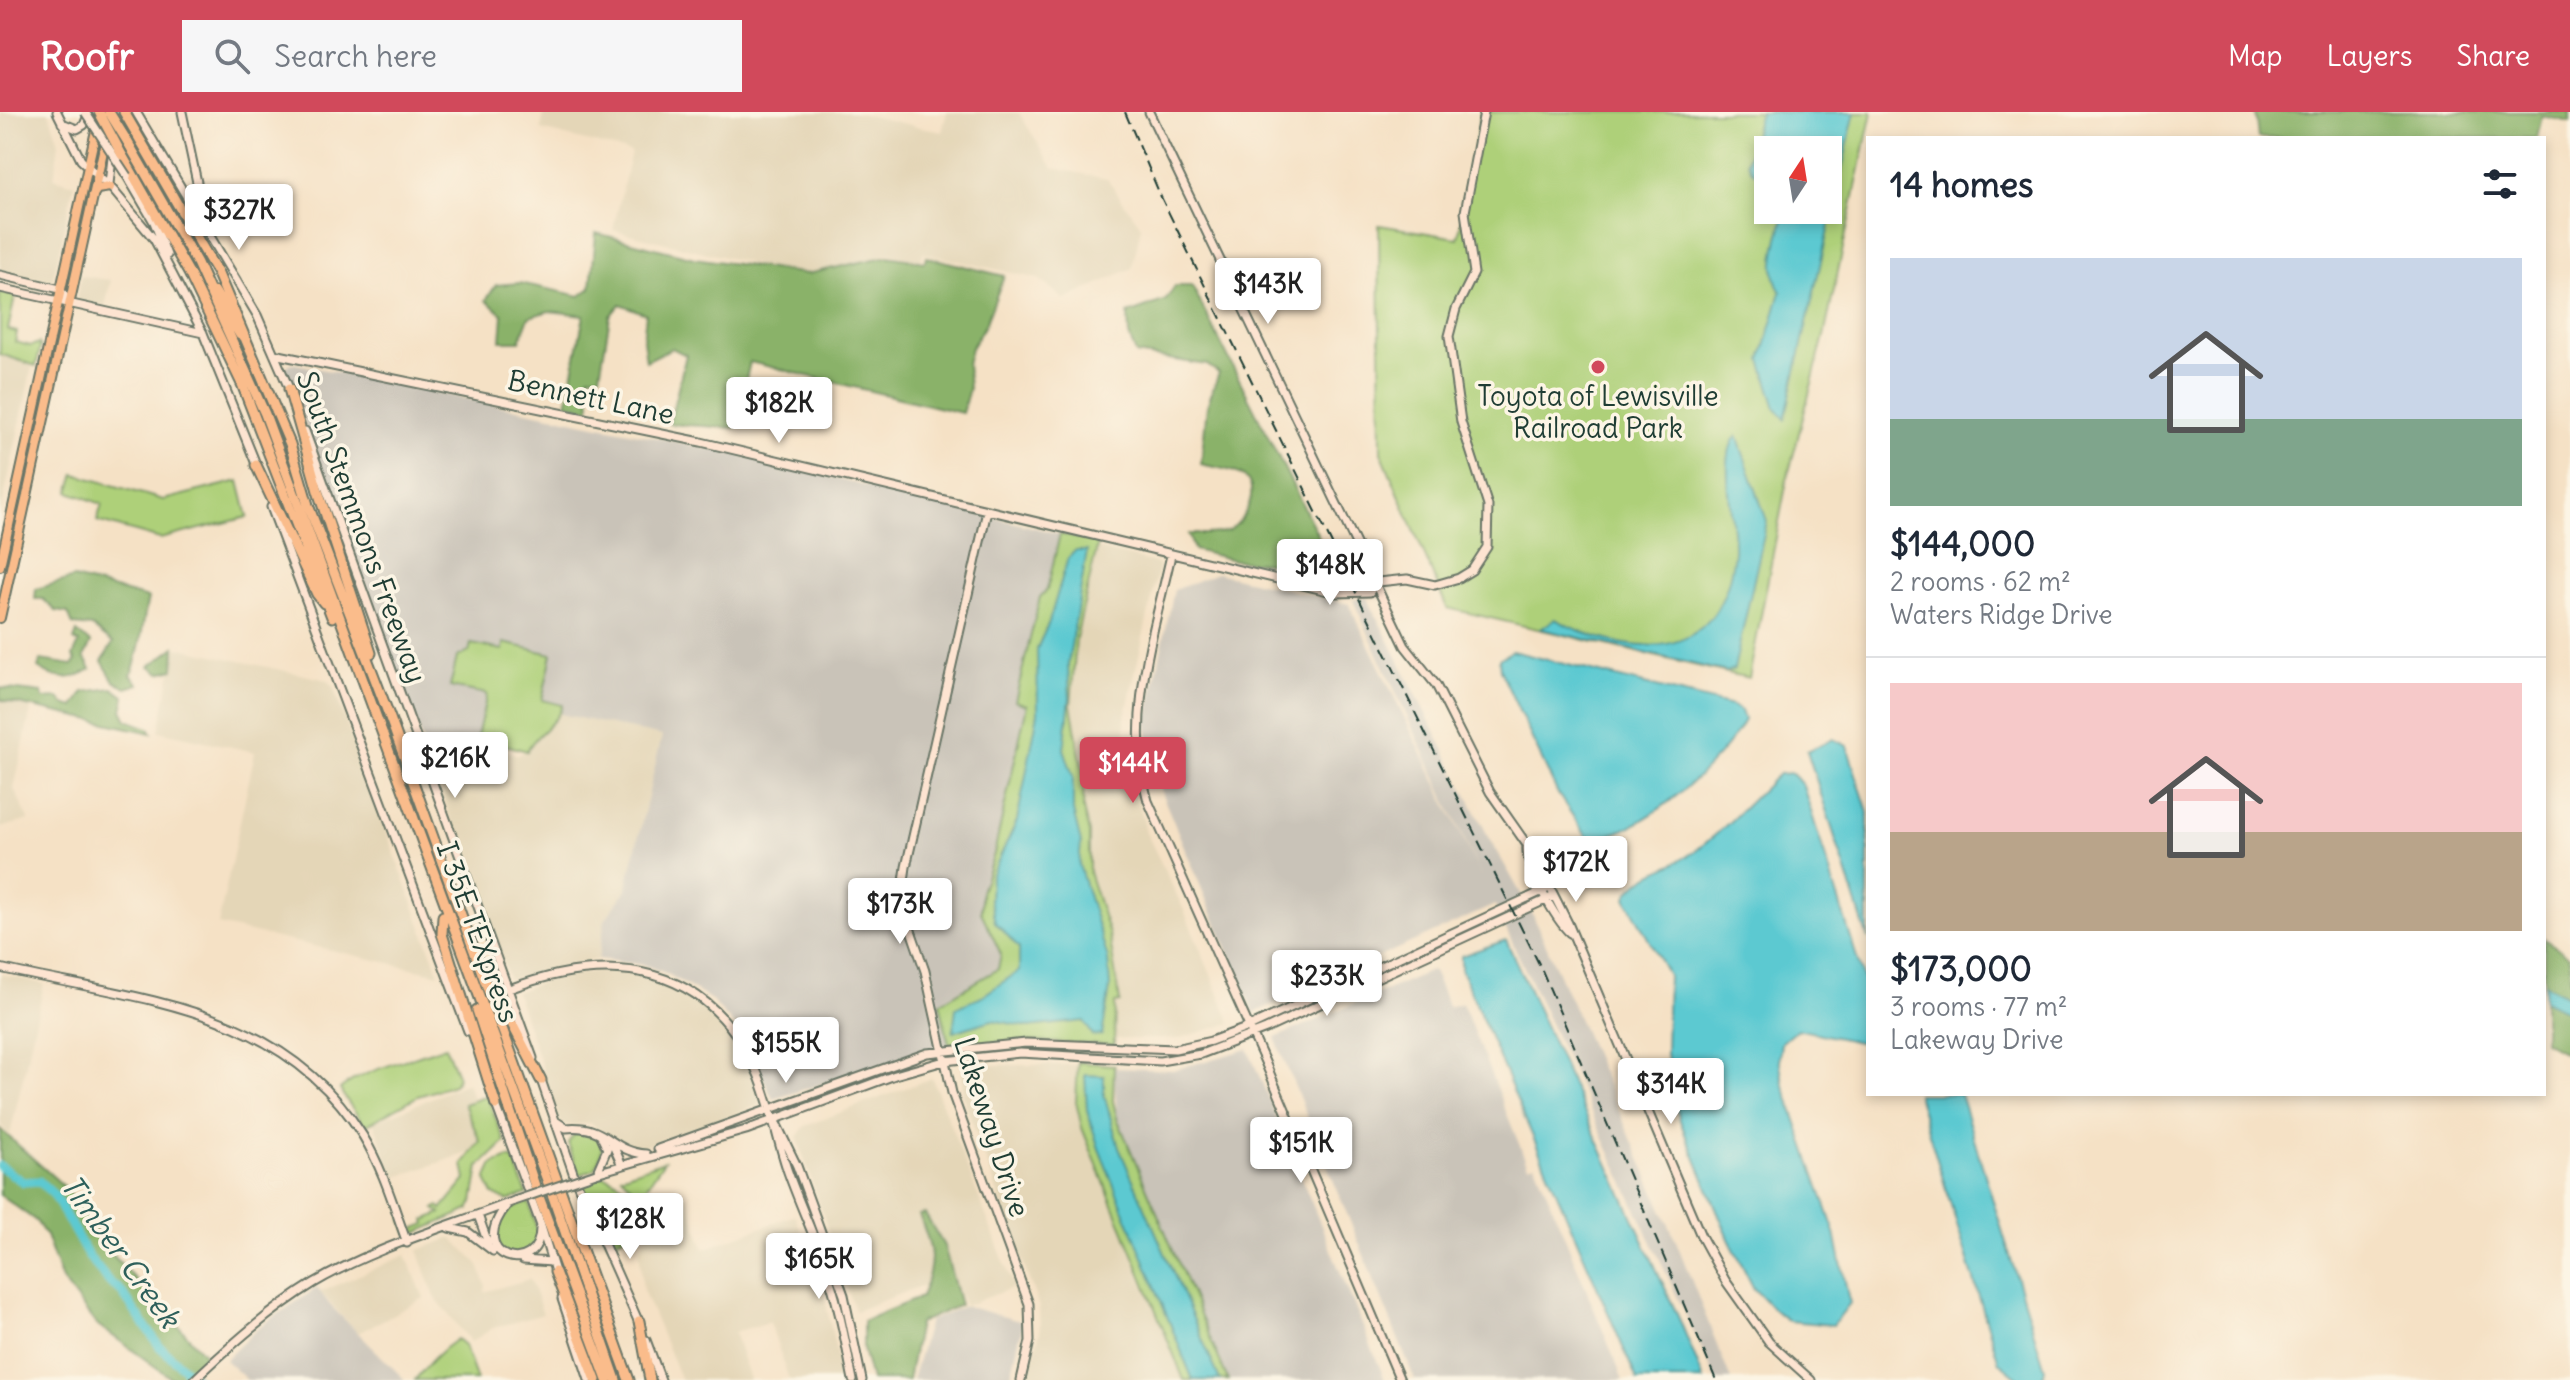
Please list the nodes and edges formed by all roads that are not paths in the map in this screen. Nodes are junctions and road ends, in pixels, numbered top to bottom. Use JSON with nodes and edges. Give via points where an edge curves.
{"nodes":[{"id":1,"x":57,"y":112,"type":"edge"},
{"id":2,"x":87,"y":112,"type":"edge"},
{"id":3,"x":99,"y":112,"type":"edge"},
{"id":4,"x":110,"y":112,"type":"edge"},
{"id":5,"x":123,"y":112,"type":"edge"},
{"id":6,"x":182,"y":112,"type":"edge"},
{"id":7,"x":1149,"y":112,"type":"edge"},
{"id":8,"x":1484,"y":112,"type":"edge"},
{"id":9,"x":136,"y":118,"type":"edge"},
{"id":10,"x":61,"y":122,"type":"junction"},
{"id":11,"x":87,"y":166,"type":"junction"},
{"id":12,"x":97,"y":175,"type":"junction"},
{"id":13,"x":110,"y":187,"type":"junction"},
{"id":14,"x":92,"y":196,"type":"junction"},
{"id":15,"x":76,"y":219,"type":"junction"},
{"id":16,"x":206,"y":226,"type":"junction"},
{"id":17,"x":82,"y":243,"type":"junction"},
{"id":18,"x":197,"y":263,"type":"junction"},
{"id":19,"x":0,"y":275,"type":"edge"},
{"id":20,"x":178,"y":284,"type":"junction"},
{"id":21,"x":0,"y":288,"type":"edge"},
{"id":22,"x":60,"y":289,"type":"junction"},
{"id":23,"x":58,"y":300,"type":"junction"},
{"id":24,"x":69,"y":303,"type":"junction"},
{"id":25,"x":203,"y":333,"type":"junction"},
{"id":26,"x":274,"y":354,"type":"junction"},
{"id":27,"x":267,"y":388,"type":"junction"},
{"id":28,"x":289,"y":389,"type":"junction"},
{"id":29,"x":26,"y":443,"type":"junction"},
{"id":30,"x":37,"y":445,"type":"junction"},
{"id":31,"x":29,"y":456,"type":"junction"},
{"id":32,"x":256,"y":465,"type":"junction"},
{"id":33,"x":987,"y":511,"type":"junction"},
{"id":34,"x":0,"y":535,"type":"edge"},
{"id":35,"x":4,"y":545,"type":"junction"},
{"id":36,"x":1171,"y":555,"type":"junction"},
{"id":37,"x":0,"y":566,"type":"edge"},
{"id":38,"x":1375,"y":584,"type":"junction"},
{"id":39,"x":329,"y":609,"type":"junction"},
{"id":40,"x":0,"y":618,"type":"edge"},
{"id":41,"x":390,"y":718,"type":"junction"},
{"id":42,"x":1546,"y":889,"type":"junction"},
{"id":43,"x":1551,"y":898,"type":"junction"},
{"id":44,"x":443,"y":916,"type":"junction"},
{"id":45,"x":1414,"y":948,"type":"junction"},
{"id":46,"x":473,"y":949,"type":"junction"},
{"id":47,"x":1420,"y":959,"type":"junction"},
{"id":48,"x":0,"y":968,"type":"edge"},
{"id":49,"x":509,"y":989,"type":"junction"},
{"id":50,"x":1250,"y":1031,"type":"junction"},
{"id":51,"x":1189,"y":1047,"type":"junction"},
{"id":52,"x":942,"y":1050,"type":"junction"},
{"id":53,"x":944,"y":1061,"type":"junction"},
{"id":54,"x":1149,"y":1061,"type":"junction"},
{"id":55,"x":541,"y":1080,"type":"junction"},
{"id":56,"x":496,"y":1105,"type":"junction"},
{"id":57,"x":769,"y":1107,"type":"junction"},
{"id":58,"x":554,"y":1120,"type":"junction"},
{"id":59,"x":773,"y":1120,"type":"junction"},
{"id":60,"x":610,"y":1140,"type":"junction"},
{"id":61,"x":563,"y":1146,"type":"junction"},
{"id":62,"x":646,"y":1154,"type":"junction"},
{"id":63,"x":621,"y":1163,"type":"junction"},
{"id":64,"x":596,"y":1173,"type":"junction"},
{"id":65,"x":511,"y":1202,"type":"junction"},
{"id":66,"x":814,"y":1212,"type":"junction"},
{"id":67,"x":478,"y":1215,"type":"junction"},
{"id":68,"x":804,"y":1216,"type":"junction"},
{"id":69,"x":540,"y":1223,"type":"junction"},
{"id":70,"x":446,"y":1228,"type":"junction"},
{"id":71,"x":407,"y":1243,"type":"junction"},
{"id":72,"x":491,"y":1249,"type":"junction"},
{"id":73,"x":552,"y":1262,"type":"junction"},
{"id":74,"x":555,"y":1272,"type":"junction"},
{"id":75,"x":639,"y":1321,"type":"junction"},
{"id":76,"x":194,"y":1380,"type":"edge"},
{"id":77,"x":589,"y":1380,"type":"edge"},
{"id":78,"x":596,"y":1380,"type":"edge"},
{"id":79,"x":607,"y":1380,"type":"edge"},
{"id":80,"x":616,"y":1380,"type":"edge"},
{"id":81,"x":629,"y":1380,"type":"edge"},
{"id":82,"x":650,"y":1380,"type":"edge"},
{"id":83,"x":661,"y":1380,"type":"edge"},
{"id":84,"x":853,"y":1380,"type":"edge"},
{"id":85,"x":862,"y":1380,"type":"edge"},
{"id":86,"x":1021,"y":1380,"type":"edge"},
{"id":87,"x":1400,"y":1380,"type":"edge"},
{"id":88,"x":1811,"y":1380,"type":"edge"}],
"edges":[{"from":1,"to":10,"type":"street"},
{"from":2,"to":10,"type":"street","via":[[87,121],[77,129]]},
{"from":2,"to":20,"type":"street","bridge":true,"via":[[154,222]]},
{"from":3,"to":11,"type":"main road"},
{"from":3,"to":39,"type":"highway","name":"South Stemmons Freeway","bridge":true,"via":[[189,273],[242,384]]},
{"from":4,"to":12,"type":"main road"},
{"from":4,"to":18,"type":"highway","name":"I 35E TEXpress","bridge":true},
{"from":5,"to":9,"type":"highway","name":"South Stemmons Freeway"},
{"from":5,"to":13,"type":"street","via":[[108,172]]},
{"from":6,"to":16,"type":"street"},
{"from":7,"to":38,"type":"street"},
{"from":8,"to":38,"type":"street","name":"Bennett Lane","via":[[1465,212],[1474,273],[1449,336],[1461,422],[1488,506],[1487,547],[1472,570],[1449,582],[1407,579]]},
{"from":9,"to":16,"type":"street","name":"South Stemmons Freeway"},
{"from":9,"to":27,"type":"highway","name":"South Stemmons Freeway","via":[[218,274]]},
{"from":10,"to":11,"type":"street"},
{"from":11,"to":12,"type":"street"},
{"from":11,"to":15,"type":"main road"},
{"from":12,"to":13,"type":"street"},
{"from":12,"to":14,"type":"main road"},
{"from":13,"to":14,"type":"main road","via":[[97,189]]},
{"from":13,"to":20,"type":"street","via":[[154,239]]},
{"from":14,"to":17,"type":"main road"},
{"from":15,"to":17,"type":"main road","via":[[81,222]]},
{"from":15,"to":22,"type":"main road"},
{"from":16,"to":26,"type":"street","name":"South Stemmons Freeway"},
{"from":17,"to":24,"type":"main road"},
{"from":18,"to":27,"type":"highway"},
{"from":18,"to":80,"type":"highway","name":"I 35E TEXpress","via":[[265,414]]},
{"from":19,"to":22,"type":"street"},
{"from":20,"to":25,"type":"street"},
{"from":21,"to":23,"type":"street"},
{"from":22,"to":23,"type":"main road"},
{"from":22,"to":24,"type":"street"},
{"from":23,"to":24,"type":"street"},
{"from":23,"to":29,"type":"main road"},
{"from":24,"to":25,"type":"street"},
{"from":24,"to":30,"type":"main road"},
{"from":25,"to":32,"type":"street"},
{"from":26,"to":28,"type":"street","name":"South Stemmons Freeway"},
{"from":26,"to":33,"type":"street","name":"Bennett Lane","via":[[701,442]]},
{"from":27,"to":41,"type":"highway","name":"South Stemmons Freeway"},
{"from":28,"to":41,"type":"highway"},
{"from":28,"to":49,"type":"street","name":"South Stemmons Freeway"},
{"from":29,"to":30,"type":"main road"},
{"from":29,"to":31,"type":"main road"},
{"from":30,"to":31,"type":"main road"},
{"from":31,"to":35,"type":"main road"},
{"from":31,"to":40,"type":"main road"},
{"from":32,"to":39,"type":"highway"},
{"from":32,"to":56,"type":"street"},
{"from":33,"to":36,"type":"street","name":"Bennett Lane"},
{"from":33,"to":52,"type":"street","name":"Lakeway Drive","via":[[903,888]]},
{"from":34,"to":35,"type":"main road"},
{"from":35,"to":37,"type":"main road"},
{"from":36,"to":38,"type":"street","name":"Bennett Lane","via":[[1331,585]]},
{"from":36,"to":50,"type":"street","via":[[1139,705],[1142,781]]},
{"from":38,"to":42,"type":"street","via":[[1405,646],[1436,685]]},
{"from":39,"to":44,"type":"highway","name":"South Stemmons Freeway"},
{"from":41,"to":46,"type":"highway","name":"South Stemmons Freeway"},
{"from":42,"to":43,"type":"street"},
{"from":42,"to":45,"type":"street"},
{"from":43,"to":47,"type":"street"},
{"from":43,"to":88,"type":"street","via":[[1571,933],[1701,1236],[1769,1342]]},
{"from":44,"to":56,"type":"highway","via":[[442,934]]},
{"from":44,"to":79,"type":"highway","name":"South Stemmons Freeway"},
{"from":45,"to":47,"type":"street"},
{"from":45,"to":50,"type":"street"},
{"from":46,"to":55,"type":"highway"},
{"from":46,"to":81,"type":"highway","name":"South Stemmons Freeway"},
{"from":47,"to":50,"type":"street"},
{"from":48,"to":71,"type":"street","via":[[204,1013],[282,1051],[330,1092],[364,1138]]},
{"from":49,"to":55,"type":"street","name":"South Stemmons Freeway"},
{"from":49,"to":57,"type":"street","via":[[567,970],[604,967],[668,979],[725,1020],[745,1048]]},
{"from":50,"to":51,"type":"street"},
{"from":50,"to":54,"type":"street","via":[[1201,1054]]},
{"from":50,"to":87,"type":"street"},
{"from":51,"to":52,"type":"street","via":[[1150,1051],[1026,1043]]},
{"from":51,"to":54,"type":"street"},
{"from":52,"to":53,"type":"street","name":"Lakeway Drive"},
{"from":52,"to":57,"type":"street"},
{"from":53,"to":54,"type":"street","via":[[1020,1053]]},
{"from":53,"to":59,"type":"street"},
{"from":53,"to":86,"type":"street","name":"Lakeway Drive","via":[[1029,1304],[1031,1330]]},
{"from":55,"to":58,"type":"street","name":"South Stemmons Freeway"},
{"from":56,"to":69,"type":"street"},
{"from":57,"to":59,"type":"street"},
{"from":57,"to":62,"type":"street"},
{"from":58,"to":60,"type":"street","via":[[566,1128],[590,1127]]},
{"from":58,"to":61,"type":"street","name":"South Stemmons Freeway"},
{"from":59,"to":64,"type":"street"},
{"from":59,"to":66,"type":"street"},
{"from":59,"to":68,"type":"street"},
{"from":60,"to":62,"type":"street"},
{"from":60,"to":63,"type":"street"},
{"from":61,"to":64,"type":"street","via":[[572,1131],[597,1132],[607,1149]]},
{"from":61,"to":75,"type":"street","name":"South Stemmons Freeway"},
{"from":62,"to":63,"type":"street"},
{"from":63,"to":64,"type":"street"},
{"from":64,"to":65,"type":"street","bridge":true},
{"from":65,"to":67,"type":"street"},
{"from":65,"to":69,"type":"street","via":[[491,1229],[492,1241],[503,1254],[520,1257],[535,1251]]},
{"from":66,"to":68,"type":"street"},
{"from":66,"to":85,"type":"street","via":[[848,1308]]},
{"from":67,"to":70,"type":"street"},
{"from":67,"to":72,"type":"street"},
{"from":68,"to":84,"type":"street","via":[[838,1306]]},
{"from":69,"to":73,"type":"street"},
{"from":70,"to":71,"type":"street"},
{"from":70,"to":72,"type":"street","via":[[468,1232]]},
{"from":71,"to":76,"type":"street","via":[[313,1284]]},
{"from":72,"to":73,"type":"street","via":[[508,1260]]},
{"from":73,"to":74,"type":"street"},
{"from":74,"to":77,"type":"street"},
{"from":74,"to":78,"type":"highway"},
{"from":75,"to":82,"type":"highway"},
{"from":75,"to":83,"type":"street","name":"South Stemmons Freeway"}]}
